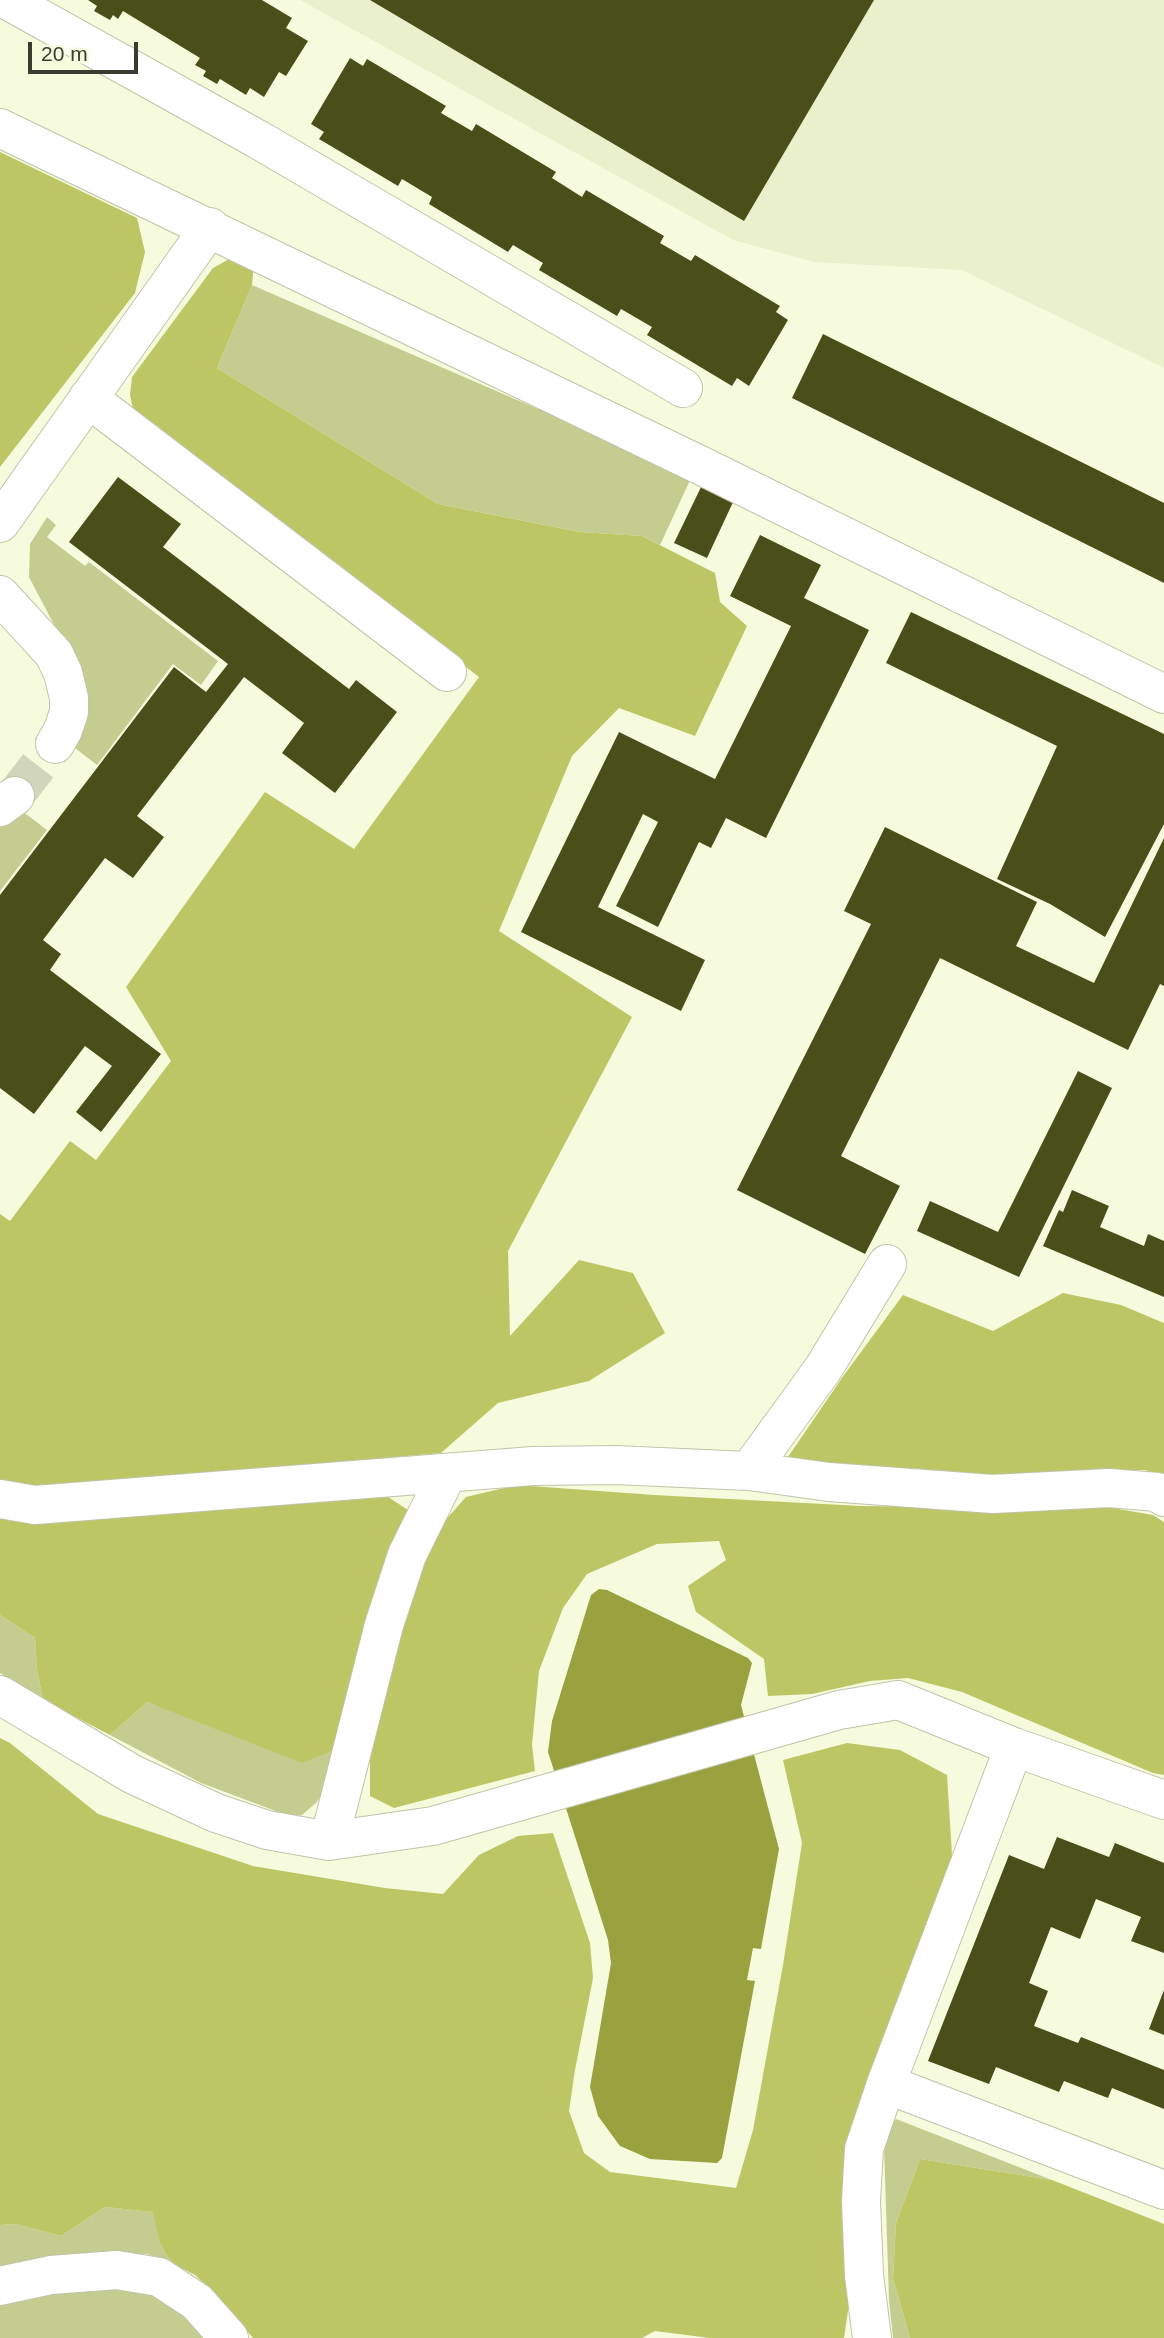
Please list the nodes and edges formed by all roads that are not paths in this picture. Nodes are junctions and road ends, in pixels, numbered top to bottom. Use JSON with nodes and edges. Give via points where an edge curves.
{"nodes":[{"id":1,"x":7,"y":0,"type":"edge"},
{"id":2,"x":0,"y":128,"type":"edge"},
{"id":3,"x":209,"y":227,"type":"junction"},
{"id":4,"x":683,"y":388,"type":"dead end"},
{"id":5,"x":88,"y":398,"type":"junction"},
{"id":6,"x":0,"y":523,"type":"edge"},
{"id":7,"x":0,"y":595,"type":"edge"},
{"id":8,"x":447,"y":672,"type":"dead end"},
{"id":9,"x":1164,"y":694,"type":"edge"},
{"id":10,"x":55,"y":744,"type":"tunnel mouth"},
{"id":11,"x":887,"y":1264,"type":"dead end"},
{"id":12,"x":749,"y":1471,"type":"junction"},
{"id":13,"x":447,"y":1474,"type":"junction"},
{"id":14,"x":1164,"y":1497,"type":"edge"},
{"id":15,"x":0,"y":1499,"type":"edge"},
{"id":16,"x":0,"y":1695,"type":"edge"},
{"id":17,"x":1014,"y":1747,"type":"junction"},
{"id":18,"x":1164,"y":1800,"type":"edge"},
{"id":19,"x":329,"y":1841,"type":"junction"},
{"id":20,"x":886,"y":2084,"type":"junction"},
{"id":21,"x":1164,"y":2190,"type":"edge"},
{"id":22,"x":0,"y":2286,"type":"edge"},
{"id":23,"x":229,"y":2338,"type":"edge"},
{"id":24,"x":872,"y":2338,"type":"edge"}],
"edges":[{"from":1,"to":4,"type":"street","via":[[259,139]]},
{"from":2,"to":3,"type":"street"},
{"from":3,"to":5,"type":"street"},
{"from":3,"to":9,"type":"street"},
{"from":5,"to":6,"type":"street"},
{"from":5,"to":8,"type":"street"},
{"from":7,"to":10,"type":"street","via":[[54,654],[62,673],[69,712]]},
{"from":11,"to":12,"type":"street","via":[[823,1369]]},
{"from":12,"to":13,"type":"street","via":[[615,1465]]},
{"from":12,"to":14,"type":"street","via":[[993,1494],[1109,1488],[1157,1492]]},
{"from":13,"to":15,"type":"street","via":[[35,1505]]},
{"from":13,"to":19,"type":"street","via":[[407,1555],[384,1625]]},
{"from":16,"to":19,"type":"street","via":[[132,1774],[216,1813],[267,1830]]},
{"from":17,"to":18,"type":"street"},
{"from":17,"to":19,"type":"street","via":[[898,1700],[839,1710],[433,1826]]},
{"from":17,"to":20,"type":"street"},
{"from":20,"to":21,"type":"street"},
{"from":20,"to":24,"type":"street","via":[[864,2149],[861,2201]]},
{"from":22,"to":23,"type":"street","via":[[117,2270],[159,2277],[197,2302]]}]}
